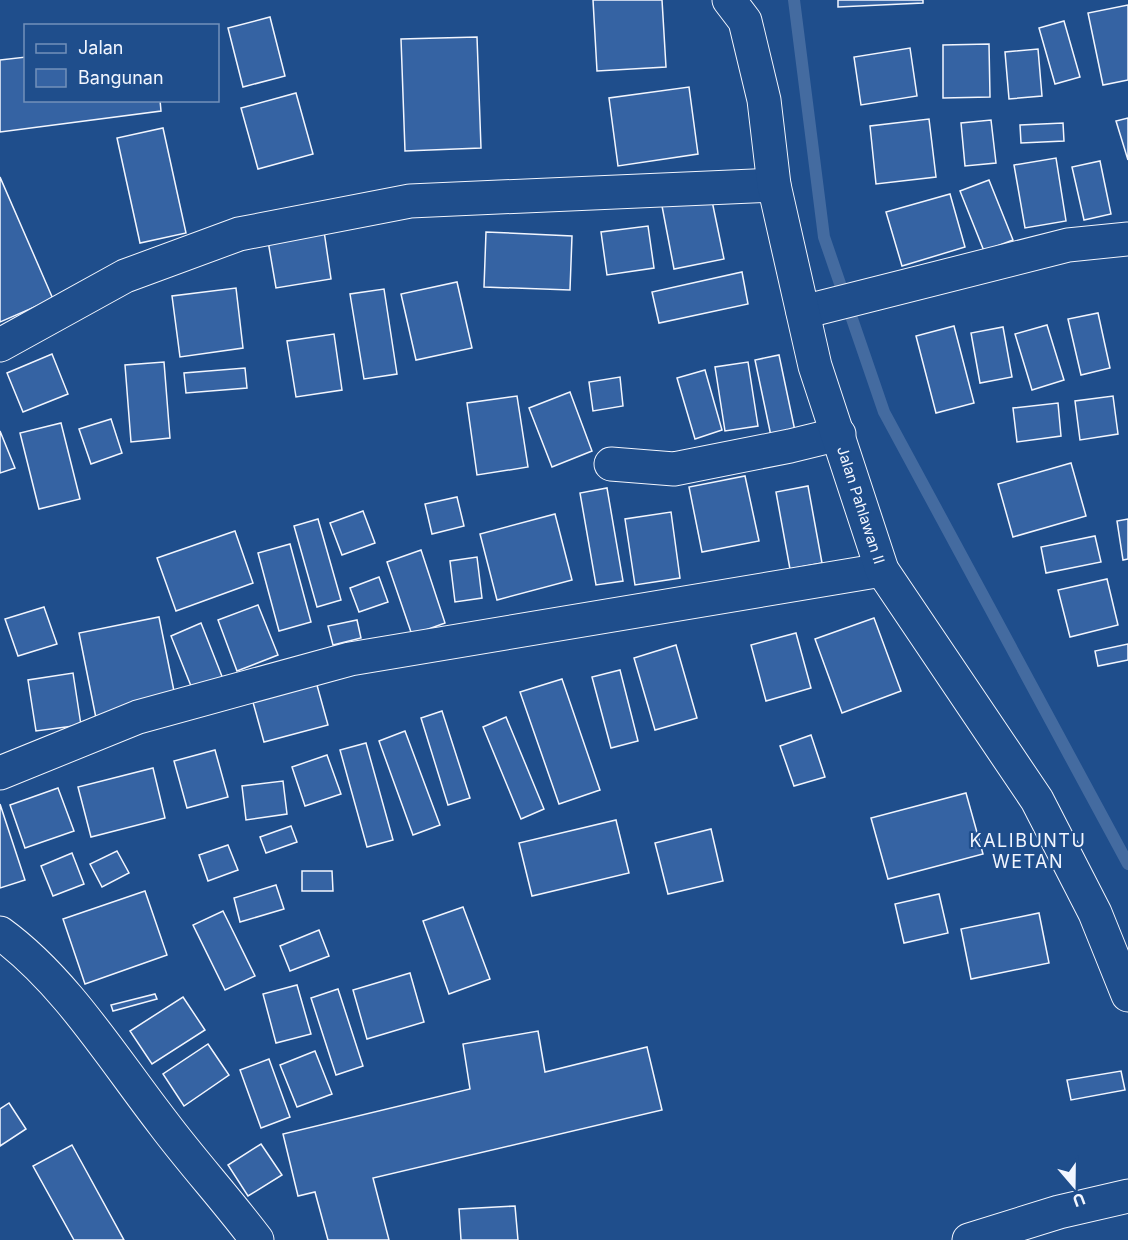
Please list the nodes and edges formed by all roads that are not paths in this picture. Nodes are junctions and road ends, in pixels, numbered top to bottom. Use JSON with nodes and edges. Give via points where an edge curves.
{"nodes":[{"id":1,"x":729,"y":0,"type":"edge"},
{"id":2,"x":774,"y":184,"type":"junction"},
{"id":3,"x":1128,"y":239,"type":"edge"},
{"id":4,"x":815,"y":309,"type":"junction"},
{"id":5,"x":0,"y":345,"type":"edge"},
{"id":6,"x":839,"y":434,"type":"junction"},
{"id":7,"x":611,"y":465,"type":"dead end"},
{"id":8,"x":882,"y":570,"type":"junction"},
{"id":9,"x":0,"y":773,"type":"edge"},
{"id":10,"x":0,"y":933,"type":"edge"},
{"id":11,"x":1128,"y":995,"type":"edge"},
{"id":12,"x":1128,"y":1196,"type":"edge"},
{"id":13,"x":257,"y":1240,"type":"edge"},
{"id":14,"x":969,"y":1240,"type":"edge"}],
"edges":[{"from":1,"to":2,"type":"street","name":"Jalan Pahlawan II","via":[[745,21],[764,100]]},
{"from":2,"to":4,"type":"street","name":"Jalan Pahlawan II"},
{"from":2,"to":5,"type":"street","via":[[410,201],[239,234],[124,276]]},
{"from":3,"to":4,"type":"street","via":[[1068,245]]},
{"from":4,"to":6,"type":"street","name":"Jalan Pahlawan II","via":[[815,366]]},
{"from":6,"to":7,"type":"street","via":[[674,469]]},
{"from":6,"to":8,"type":"street","name":"Jalan Pahlawan II"},
{"from":8,"to":9,"type":"street","via":[[350,659],[138,717]]},
{"from":8,"to":11,"type":"street","name":"Jalan Pahlawan II","via":[[1038,800],[1095,913]]},
{"from":10,"to":13,"type":"street","via":[[68,997]]},
{"from":12,"to":14,"type":"street"}]}
